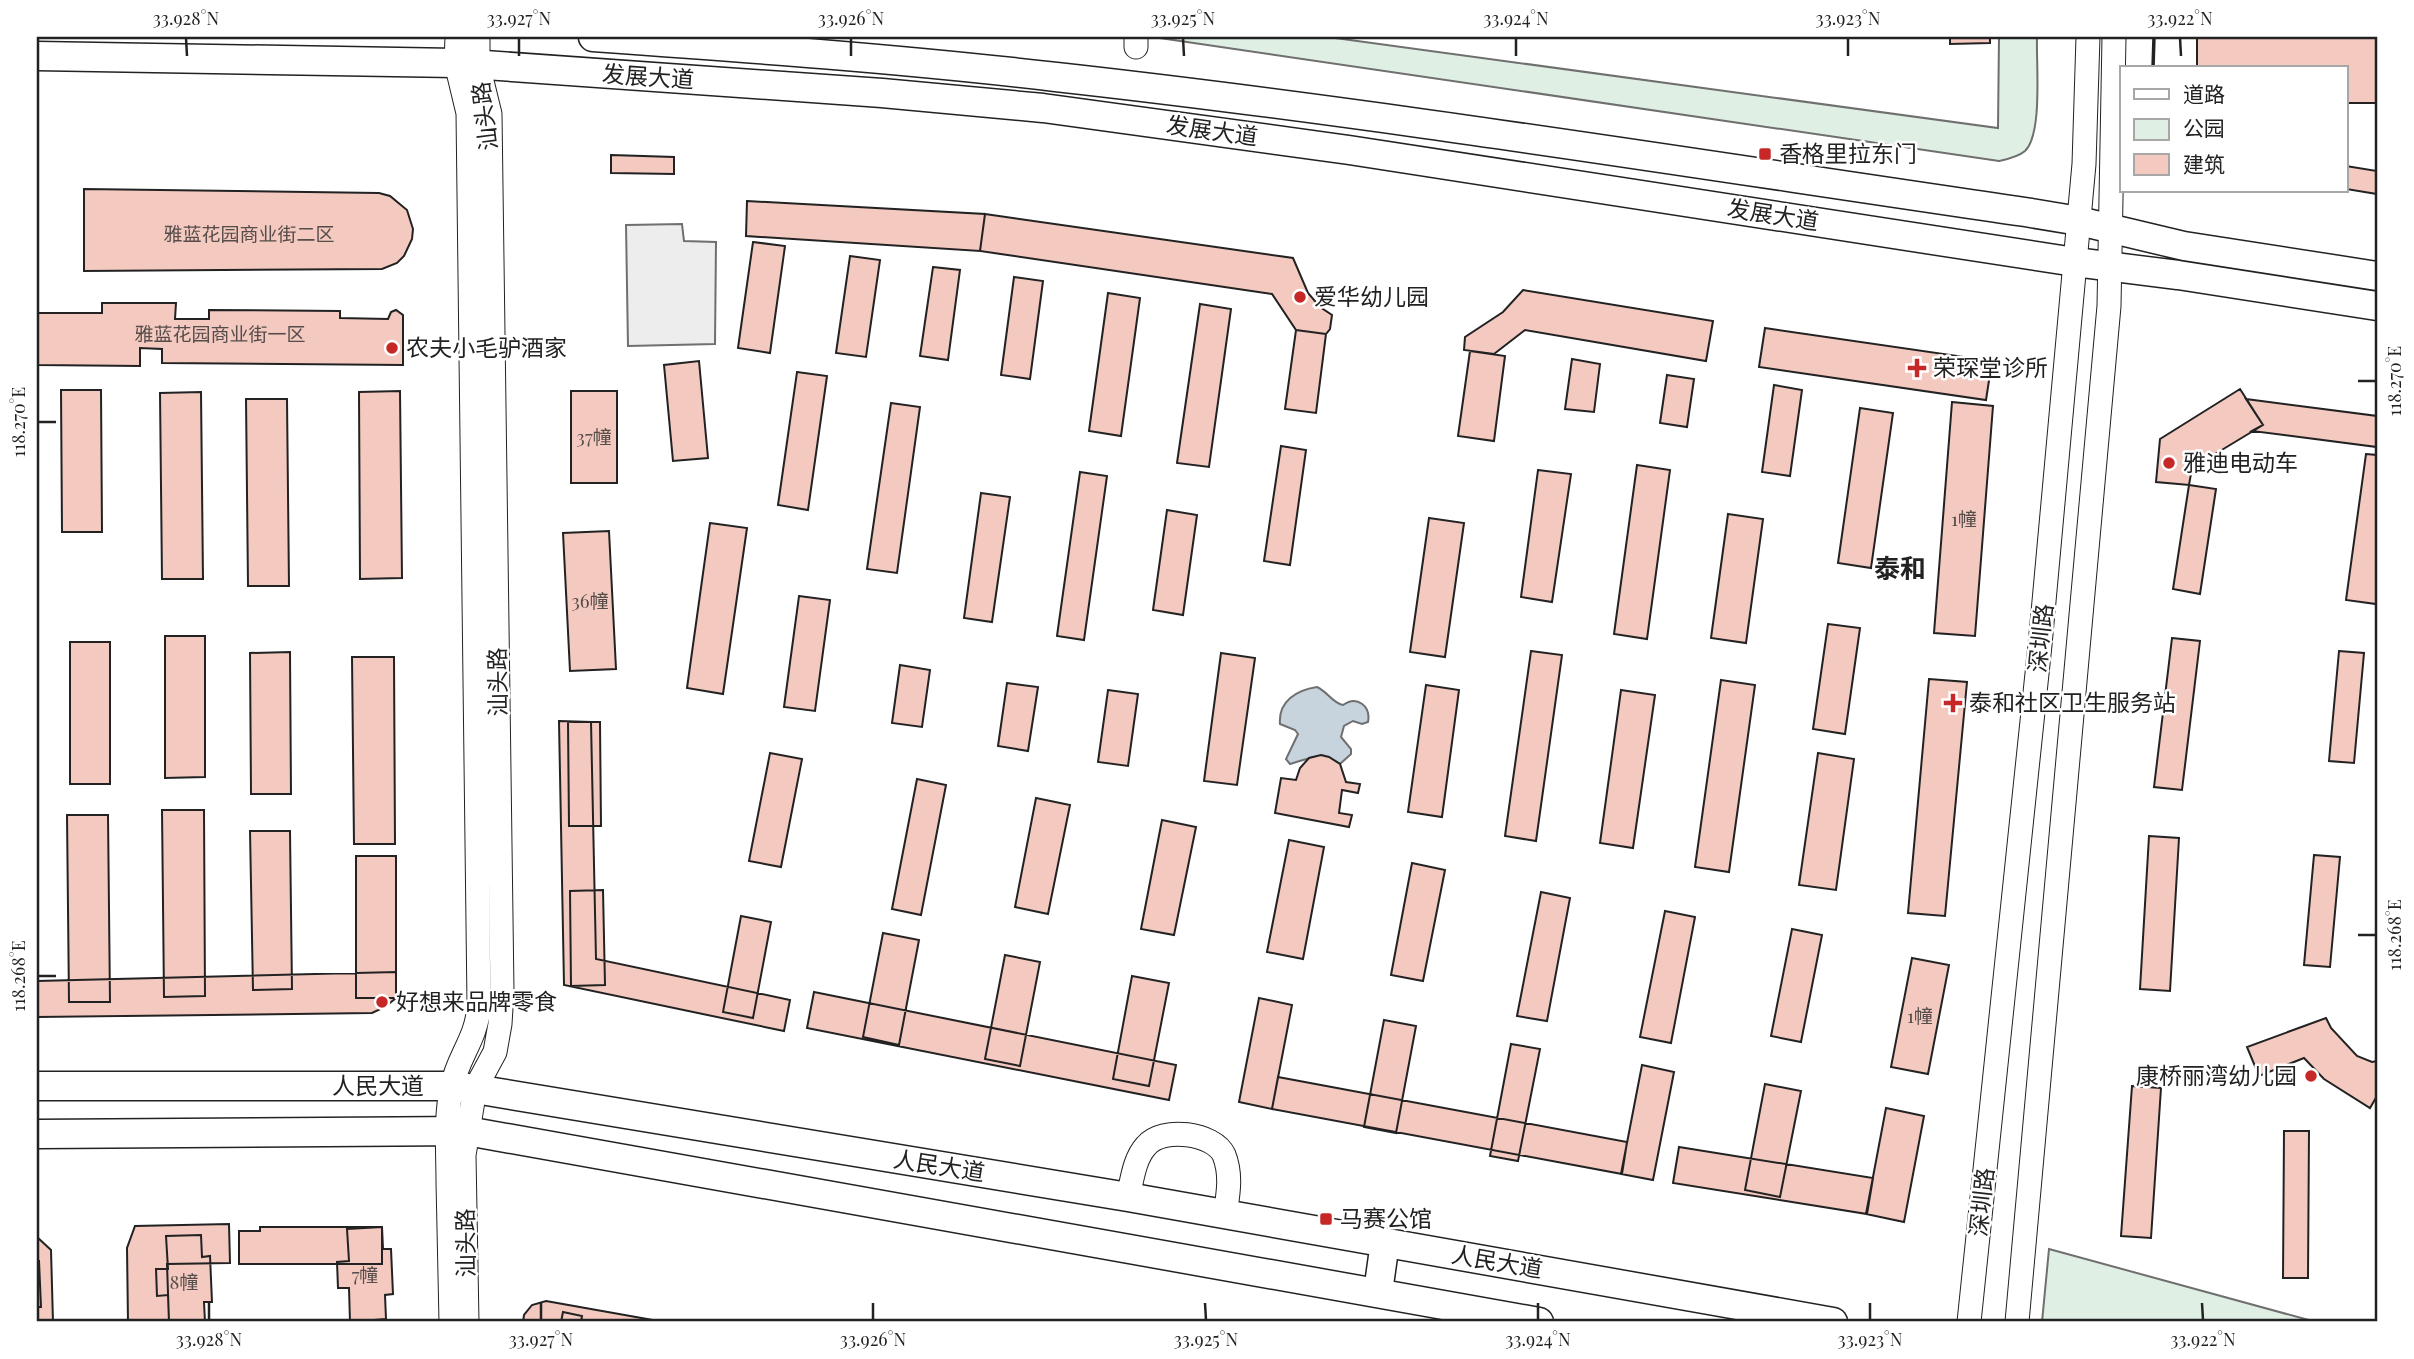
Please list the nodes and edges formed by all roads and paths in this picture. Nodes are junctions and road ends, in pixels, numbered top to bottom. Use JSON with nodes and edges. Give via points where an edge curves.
{"nodes":[{"id":1,"x":478,"y":37,"type":"edge"},
{"id":2,"x":593,"y":37,"type":"edge"},
{"id":3,"x":2088,"y":37,"type":"edge"},
{"id":4,"x":2114,"y":37,"type":"edge"},
{"id":5,"x":37,"y":55,"type":"edge"},
{"id":6,"x":464,"y":55,"type":"edge"},
{"id":7,"x":2079,"y":221,"type":"junction"},
{"id":8,"x":2111,"y":230,"type":"junction"},
{"id":9,"x":2075,"y":262,"type":"junction"},
{"id":10,"x":2110,"y":266,"type":"junction"},
{"id":11,"x":2377,"y":275,"type":"edge"},
{"id":12,"x":2377,"y":306,"type":"edge"},
{"id":13,"x":37,"y":1086,"type":"edge"},
{"id":14,"x":463,"y":1088,"type":"junction"},
{"id":15,"x":457,"y":1131,"type":"junction"},
{"id":16,"x":37,"y":1134,"type":"edge"},
{"id":17,"x":1128,"y":1197,"type":"junction"},
{"id":18,"x":1225,"y":1215,"type":"junction"},
{"id":19,"x":1385,"y":1242,"type":"junction"},
{"id":20,"x":1378,"y":1292,"type":"junction"},
{"id":21,"x":451,"y":1322,"type":"edge"},
{"id":22,"x":467,"y":1322,"type":"edge"},
{"id":23,"x":1539,"y":1322,"type":"edge"},
{"id":24,"x":1833,"y":1322,"type":"edge"},
{"id":25,"x":1969,"y":1322,"type":"edge"},
{"id":26,"x":2017,"y":1322,"type":"edge"}],
"edges":[{"from":1,"to":6,"type":"street","name":"汕头路"},
{"from":2,"to":7,"type":"main road","name":"发展大道","via":[[1057,77],[1353,115]]},
{"from":3,"to":7,"type":"street","name":"深圳路"},
{"from":4,"to":8,"type":"street","name":"深圳路"},
{"from":5,"to":6,"type":"main road","name":"发展大道"},
{"from":6,"to":9,"type":"main road","name":"发展大道","via":[[1043,108],[1349,150]]},
{"from":6,"to":14,"type":"street","name":"汕头路","via":[[490,114],[502,991],[495,1052]]},
{"from":7,"to":8,"type":"main road","name":"发展大道"},
{"from":7,"to":9,"type":"street","name":"深圳路"},
{"from":8,"to":10,"type":"street","name":"深圳路"},
{"from":8,"to":11,"type":"main road","name":"发展大道","via":[[2184,246]]},
{"from":9,"to":10,"type":"main road","name":"发展大道"},
{"from":9,"to":25,"type":"street","name":"深圳路"},
{"from":10,"to":12,"type":"main road","name":"发展大道"},
{"from":10,"to":26,"type":"street","name":"深圳路"},
{"from":13,"to":14,"type":"main road","name":"人民大道"},
{"from":14,"to":15,"type":"street","name":"汕头路"},
{"from":14,"to":17,"type":"main road","name":"人民大道"},
{"from":15,"to":16,"type":"main road","name":"人民大道"},
{"from":15,"to":20,"type":"main road","name":"人民大道"},
{"from":15,"to":21,"type":"street","name":"汕头路"},
{"from":15,"to":22,"type":"street","name":"汕头路","via":[[464,1155]]},
{"from":17,"to":18,"type":"main road","name":"人民大道"},
{"from":17,"to":18,"type":"street","via":[[1146,1145],[1172,1133],[1189,1135],[1223,1153],[1230,1178]]},
{"from":18,"to":19,"type":"main road","name":"人民大道"},
{"from":19,"to":20,"type":"main road"},
{"from":19,"to":24,"type":"main road","name":"人民大道"},
{"from":20,"to":23,"type":"main road","name":"人民大道"}]}
